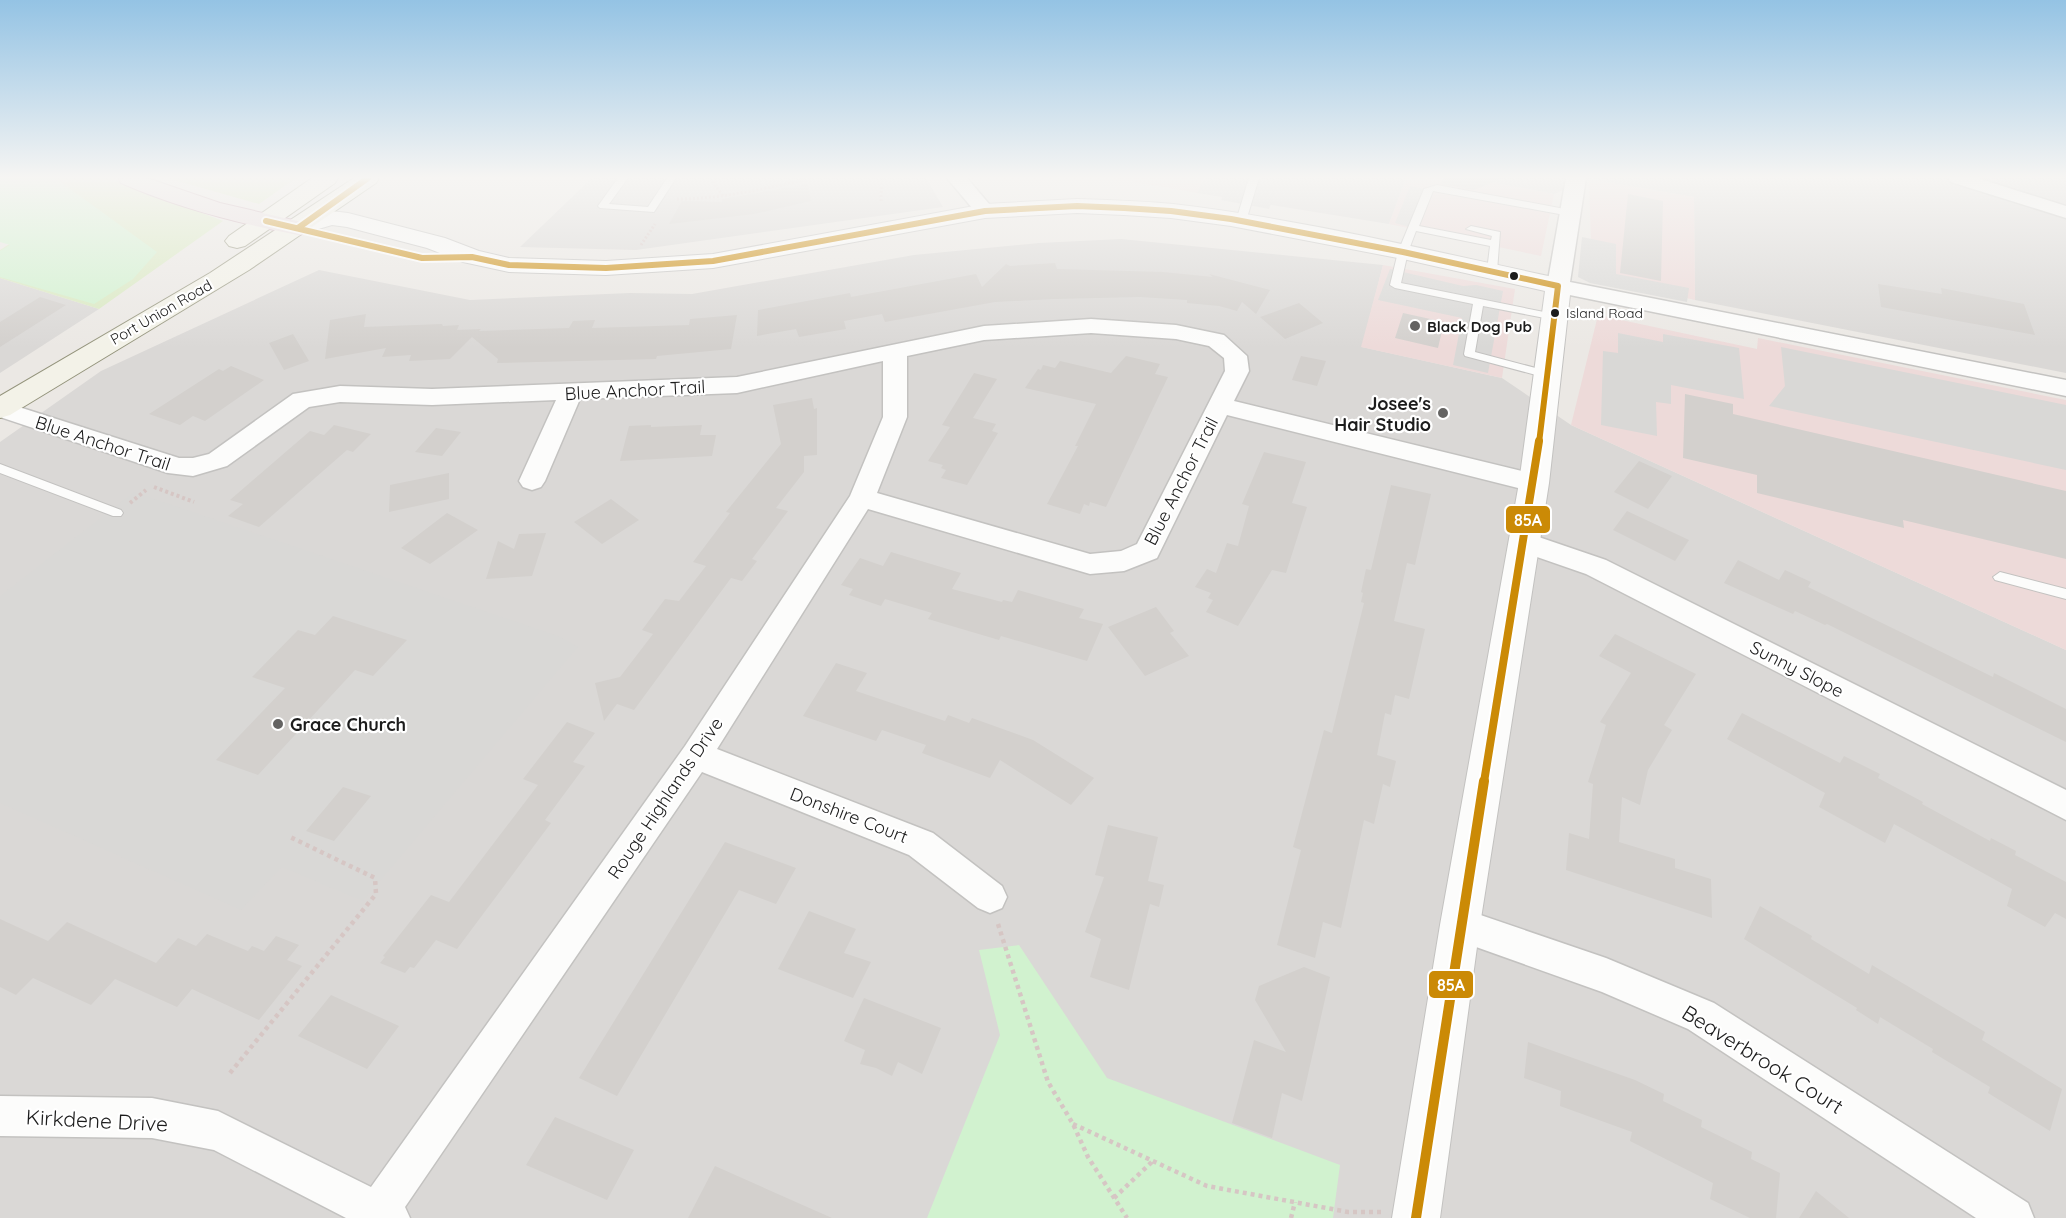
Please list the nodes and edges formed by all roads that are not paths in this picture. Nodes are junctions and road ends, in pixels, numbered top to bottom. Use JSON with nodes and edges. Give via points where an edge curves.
{"nodes":[{"id":1,"x":246,"y":235,"type":"edge"},
{"id":2,"x":287,"y":235,"type":"edge"},
{"id":3,"x":326,"y":235,"type":"edge"},
{"id":4,"x":855,"y":235,"type":"edge"},
{"id":5,"x":1313,"y":235,"type":"edge"},
{"id":6,"x":1413,"y":235,"type":"edge"},
{"id":7,"x":1481,"y":235,"type":"edge"},
{"id":8,"x":1489,"y":235,"type":"edge"},
{"id":9,"x":1566,"y":235,"type":"edge"},
{"id":10,"x":1497,"y":239,"type":"junction"},
{"id":11,"x":1403,"y":252,"type":"junction"},
{"id":12,"x":1492,"y":271,"type":"junction"},
{"id":13,"x":1558,"y":286,"type":"junction"},
{"id":14,"x":1479,"y":302,"type":"junction"},
{"id":15,"x":1555,"y":316,"type":"junction"},
{"id":16,"x":895,"y":353,"type":"junction"},
{"id":17,"x":72,"y":363,"type":"junction"},
{"id":18,"x":1547,"y":374,"type":"junction"},
{"id":19,"x":2066,"y":388,"type":"edge"},
{"id":20,"x":571,"y":393,"type":"junction"},
{"id":21,"x":1220,"y":405,"type":"junction"},
{"id":22,"x":1,"y":409,"type":"edge"},
{"id":23,"x":0,"y":468,"type":"edge"},
{"id":24,"x":532,"y":481,"type":"dead end"},
{"id":25,"x":1534,"y":483,"type":"junction"},
{"id":26,"x":862,"y":498,"type":"junction"},
{"id":27,"x":117,"y":513,"type":"dead end"},
{"id":28,"x":1524,"y":542,"type":"junction"},
{"id":29,"x":2000,"y":577,"type":"dead end"},
{"id":30,"x":2066,"y":594,"type":"edge"},
{"id":31,"x":696,"y":755,"type":"junction"},
{"id":32,"x":2066,"y":806,"type":"edge"},
{"id":33,"x":990,"y":897,"type":"road end"},
{"id":34,"x":1460,"y":925,"type":"junction"},
{"id":35,"x":0,"y":1116,"type":"edge"},
{"id":36,"x":381,"y":1216,"type":"edge"},
{"id":37,"x":1416,"y":1218,"type":"edge"},
{"id":38,"x":2013,"y":1218,"type":"edge"}],
"edges":[{"from":1,"to":17,"type":"main road","name":"Port Union Road"},
{"from":2,"to":17,"type":"main road","name":"Port Union Road"},
{"from":3,"to":4,"type":"street","via":[[422,258],[472,257],[509,265],[606,268],[713,261]]},
{"from":5,"to":11,"type":"street"},
{"from":6,"to":11,"type":"lane"},
{"from":7,"to":10,"type":"lane"},
{"from":8,"to":10,"type":"lane"},
{"from":9,"to":13,"type":"street"},
{"from":10,"to":12,"type":"lane"},
{"from":11,"to":12,"type":"street"},
{"from":11,"to":14,"type":"lane","via":[[1395,285]]},
{"from":12,"to":13,"type":"street"},
{"from":13,"to":15,"type":"street"},
{"from":13,"to":19,"type":"street"},
{"from":14,"to":15,"type":"lane"},
{"from":14,"to":18,"type":"lane","via":[[1469,354]]},
{"from":15,"to":18,"type":"street"},
{"from":16,"to":20,"type":"street","name":"Blue Anchor Trail","via":[[737,385]]},
{"from":16,"to":21,"type":"street","name":"Blue Anchor Trail","via":[[984,333],[1091,327],[1176,332],[1216,340],[1235,356],[1237,371]]},
{"from":16,"to":26,"type":"street","name":"Rouge Highlands Drive","via":[[895,417]]},
{"from":17,"to":22,"type":"main road","name":"Port Union Road"},
{"from":18,"to":25,"type":"street"},
{"from":20,"to":22,"type":"street","name":"Blue Anchor Trail","via":[[432,397],[340,394],[302,400],[218,460],[190,468]]},
{"from":20,"to":24,"type":"street"},
{"from":21,"to":25,"type":"street","name":"Blue Anchor Trail"},
{"from":21,"to":26,"type":"street","name":"Blue Anchor Trail","via":[[1148,551],[1124,561],[1090,564]]},
{"from":23,"to":27,"type":"lane"},
{"from":25,"to":28,"type":"street"},
{"from":26,"to":31,"type":"street","name":"Rouge Highlands Drive"},
{"from":28,"to":32,"type":"street","name":"Sunny Slope","via":[[1596,567]]},
{"from":28,"to":34,"type":"street"},
{"from":29,"to":30,"type":"lane"},
{"from":31,"to":33,"type":"street","name":"Donshire Court","via":[[921,844]]},
{"from":31,"to":36,"type":"street","name":"Rouge Highlands Drive","via":[[413,1159]]},
{"from":34,"to":37,"type":"street"},
{"from":34,"to":38,"type":"street","name":"Beaverbrook Court","via":[[1606,976],[1701,1016]]},
{"from":35,"to":36,"type":"street","name":"Kirkdene Drive","via":[[152,1118],[218,1131]]}]}
